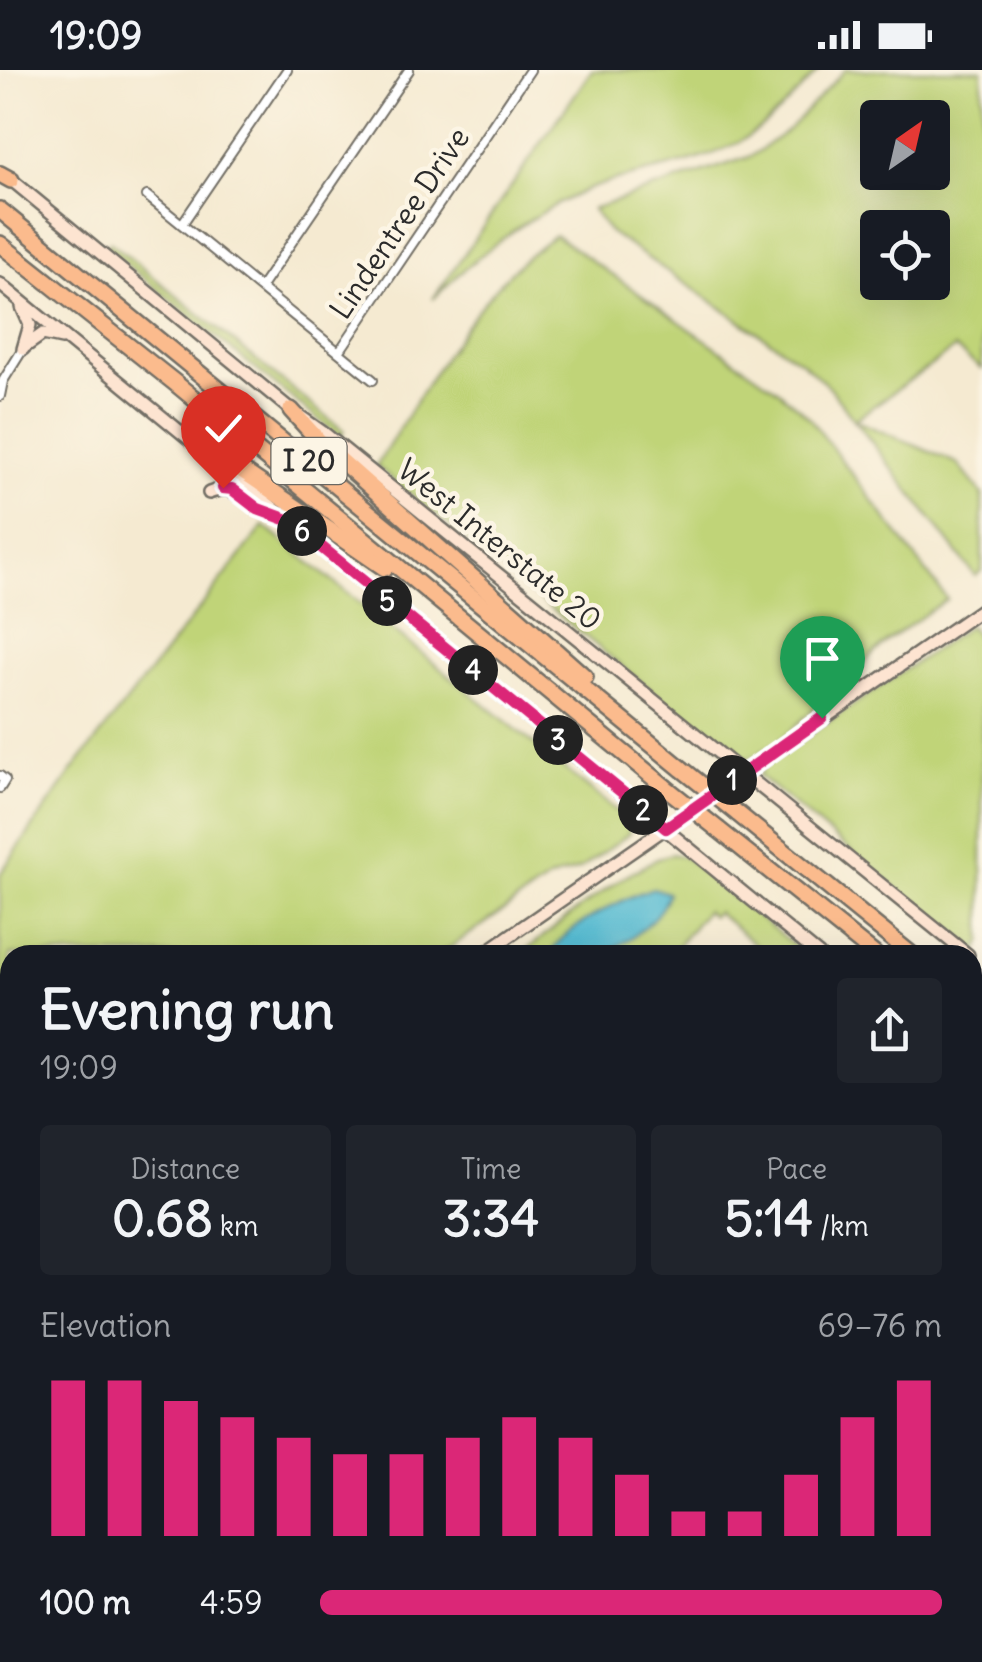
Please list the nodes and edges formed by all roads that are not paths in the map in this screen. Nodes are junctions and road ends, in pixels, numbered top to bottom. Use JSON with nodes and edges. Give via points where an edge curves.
{"nodes":[{"id":1,"x":287,"y":70,"type":"edge"},
{"id":2,"x":409,"y":70,"type":"edge"},
{"id":3,"x":530,"y":70,"type":"edge"},
{"id":4,"x":4,"y":175,"type":"edge"},
{"id":5,"x":147,"y":196,"type":"dead end"},
{"id":6,"x":0,"y":210,"type":"edge"},
{"id":7,"x":182,"y":224,"type":"junction"},
{"id":8,"x":0,"y":244,"type":"edge"},
{"id":9,"x":261,"y":287,"type":"junction"},
{"id":10,"x":5,"y":288,"type":"edge"},
{"id":11,"x":74,"y":344,"type":"junction"},
{"id":12,"x":23,"y":349,"type":"junction"},
{"id":13,"x":340,"y":352,"type":"junction"},
{"id":14,"x":374,"y":380,"type":"dead end"},
{"id":15,"x":0,"y":396,"type":"edge"},
{"id":16,"x":291,"y":410,"type":"junction"},
{"id":17,"x":212,"y":458,"type":"junction"},
{"id":18,"x":288,"y":520,"type":"junction"},
{"id":19,"x":982,"y":609,"type":"edge"},
{"id":20,"x":452,"y":611,"type":"junction"},
{"id":21,"x":617,"y":714,"type":"junction"},
{"id":22,"x":743,"y":772,"type":"junction"},
{"id":23,"x":666,"y":828,"type":"junction"},
{"id":24,"x":496,"y":945,"type":"edge"},
{"id":25,"x":806,"y":945,"type":"edge"},
{"id":26,"x":863,"y":945,"type":"edge"},
{"id":27,"x":900,"y":945,"type":"edge"},
{"id":28,"x":955,"y":945,"type":"edge"}],
"edges":[{"from":1,"to":7,"type":"street"},
{"from":2,"to":9,"type":"street"},
{"from":3,"to":13,"type":"street","name":"Lindentree Drive"},
{"from":4,"to":16,"type":"main road","name":"West Interstate 20"},
{"from":5,"to":7,"type":"street"},
{"from":6,"to":21,"type":"highway","number":"I 20"},
{"from":7,"to":9,"type":"street"},
{"from":8,"to":20,"type":"highway","number":"I 20"},
{"from":9,"to":13,"type":"street"},
{"from":10,"to":11,"type":"main road"},
{"from":10,"to":12,"type":"main road","via":[[26,311],[30,325]]},
{"from":11,"to":12,"type":"main road","via":[[44,334]]},
{"from":11,"to":17,"type":"main road"},
{"from":12,"to":15,"type":"street"},
{"from":13,"to":14,"type":"street"},
{"from":16,"to":21,"type":"highway","via":[[554,646]]},
{"from":16,"to":22,"type":"main road","name":"West Interstate 20"},
{"from":17,"to":18,"type":"main road"},
{"from":17,"to":18,"type":"main road","via":[[209,493],[232,489]]},
{"from":17,"to":20,"type":"highway","via":[[234,465],[429,602]]},
{"from":18,"to":23,"type":"main road"},
{"from":19,"to":22,"type":"main road"},
{"from":20,"to":26,"type":"highway","number":"I 20","bridge":true},
{"from":21,"to":27,"type":"highway","number":"I 20","bridge":true},
{"from":22,"to":23,"type":"main road"},
{"from":22,"to":28,"type":"main road","name":"West Interstate 20"},
{"from":23,"to":24,"type":"main road"},
{"from":23,"to":25,"type":"main road"}]}
